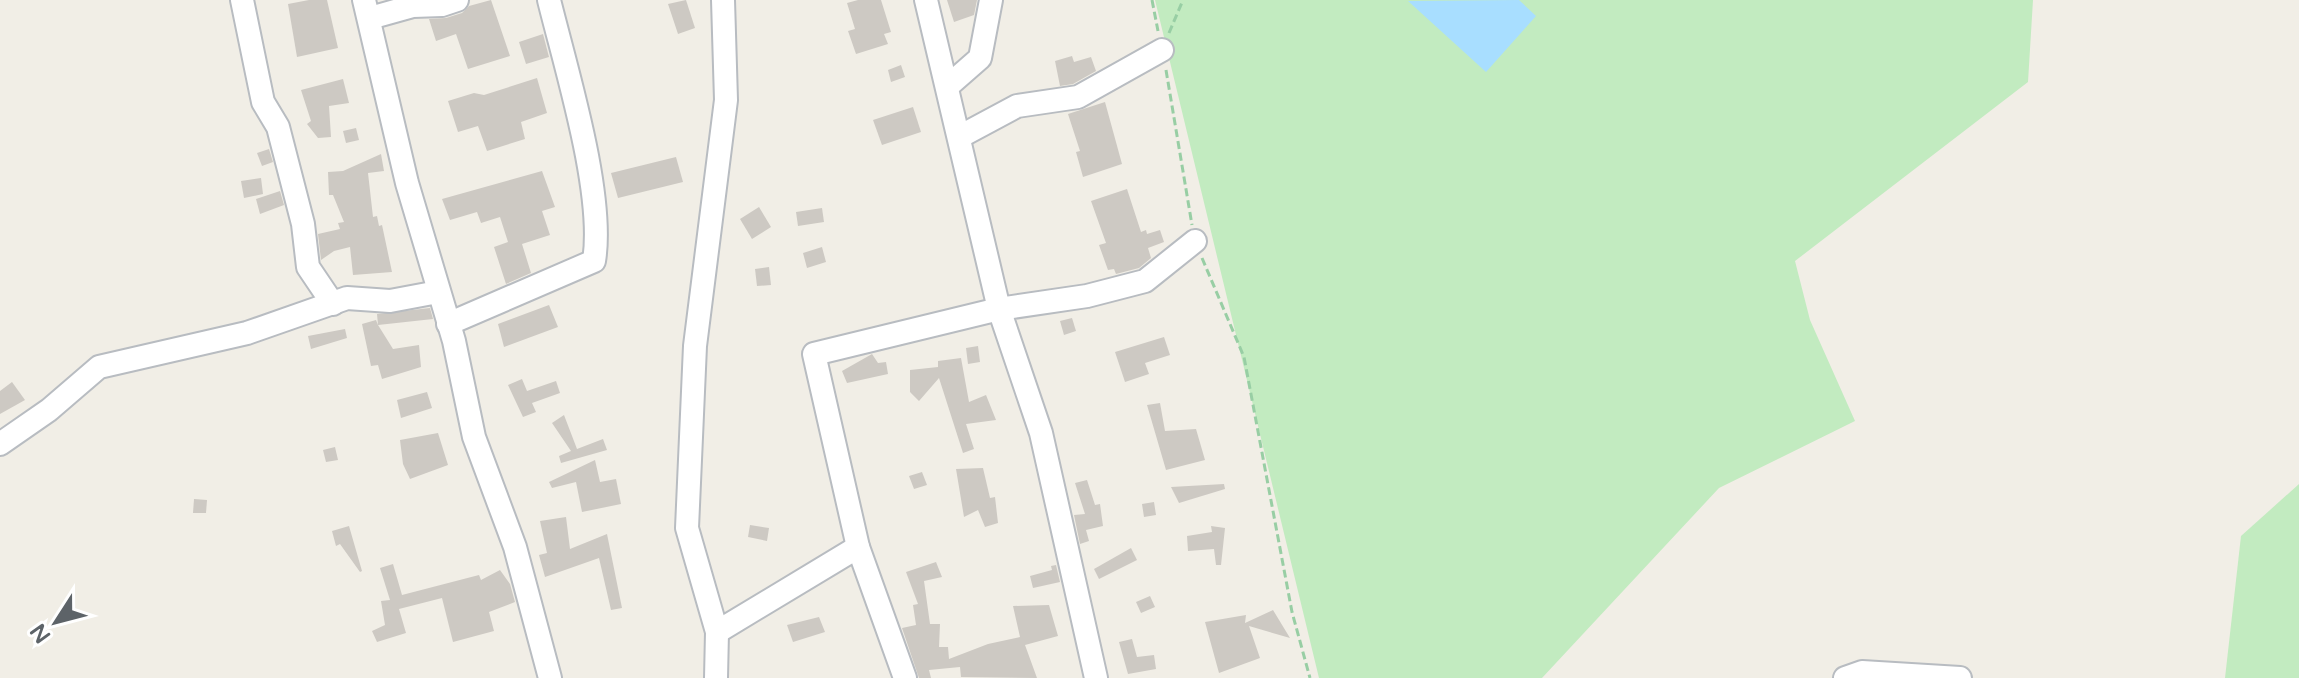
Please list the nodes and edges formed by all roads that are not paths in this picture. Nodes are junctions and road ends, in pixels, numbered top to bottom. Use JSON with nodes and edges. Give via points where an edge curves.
{"nodes":[{"id":1,"x":242,"y":0,"type":"edge"},
{"id":2,"x":457,"y":0,"type":"edge"},
{"id":3,"x":549,"y":0,"type":"edge"},
{"id":4,"x":723,"y":0,"type":"edge"},
{"id":5,"x":926,"y":0,"type":"edge"},
{"id":6,"x":991,"y":0,"type":"edge"},
{"id":7,"x":367,"y":9,"type":"edge"},
{"id":8,"x":1162,"y":50,"type":"road end"},
{"id":9,"x":948,"y":86,"type":"junction"},
{"id":10,"x":961,"y":136,"type":"junction"},
{"id":11,"x":1195,"y":241,"type":"road end"},
{"id":12,"x":438,"y":292,"type":"junction"},
{"id":13,"x":333,"y":304,"type":"junction"},
{"id":14,"x":999,"y":309,"type":"junction"},
{"id":15,"x":448,"y":324,"type":"junction"},
{"id":16,"x":0,"y":444,"type":"edge"},
{"id":17,"x":858,"y":547,"type":"junction"},
{"id":18,"x":717,"y":632,"type":"junction"},
{"id":19,"x":550,"y":678,"type":"edge"},
{"id":20,"x":716,"y":678,"type":"edge"},
{"id":21,"x":905,"y":678,"type":"edge"},
{"id":22,"x":1096,"y":678,"type":"edge"},
{"id":23,"x":1845,"y":678,"type":"edge"},
{"id":24,"x":1960,"y":678,"type":"edge"}],
"edges":[{"from":1,"to":13,"type":"street","via":[[263,102],[278,127],[303,224],[308,267]]},
{"from":2,"to":7,"type":"street"},
{"from":3,"to":15,"type":"street","via":[[596,220],[594,261]]},
{"from":4,"to":18,"type":"street","via":[[726,100],[695,346],[687,528]]},
{"from":5,"to":9,"type":"street"},
{"from":6,"to":9,"type":"street","via":[[980,58]]},
{"from":7,"to":12,"type":"street"},
{"from":8,"to":10,"type":"street","via":[[1078,97],[1017,106]]},
{"from":9,"to":10,"type":"street"},
{"from":10,"to":14,"type":"street"},
{"from":11,"to":14,"type":"street","via":[[1145,281]]},
{"from":12,"to":13,"type":"street","via":[[390,301],[347,298]]},
{"from":12,"to":15,"type":"street"},
{"from":13,"to":16,"type":"street","via":[[247,333],[99,367]]},
{"from":14,"to":17,"type":"street","via":[[814,354]]},
{"from":14,"to":22,"type":"street","via":[[1041,433]]},
{"from":15,"to":19,"type":"street","via":[[474,437],[515,547]]},
{"from":17,"to":18,"type":"street"},
{"from":17,"to":21,"type":"street"},
{"from":18,"to":20,"type":"street"},
{"from":23,"to":24,"type":"street","via":[[1862,672]]}]}
